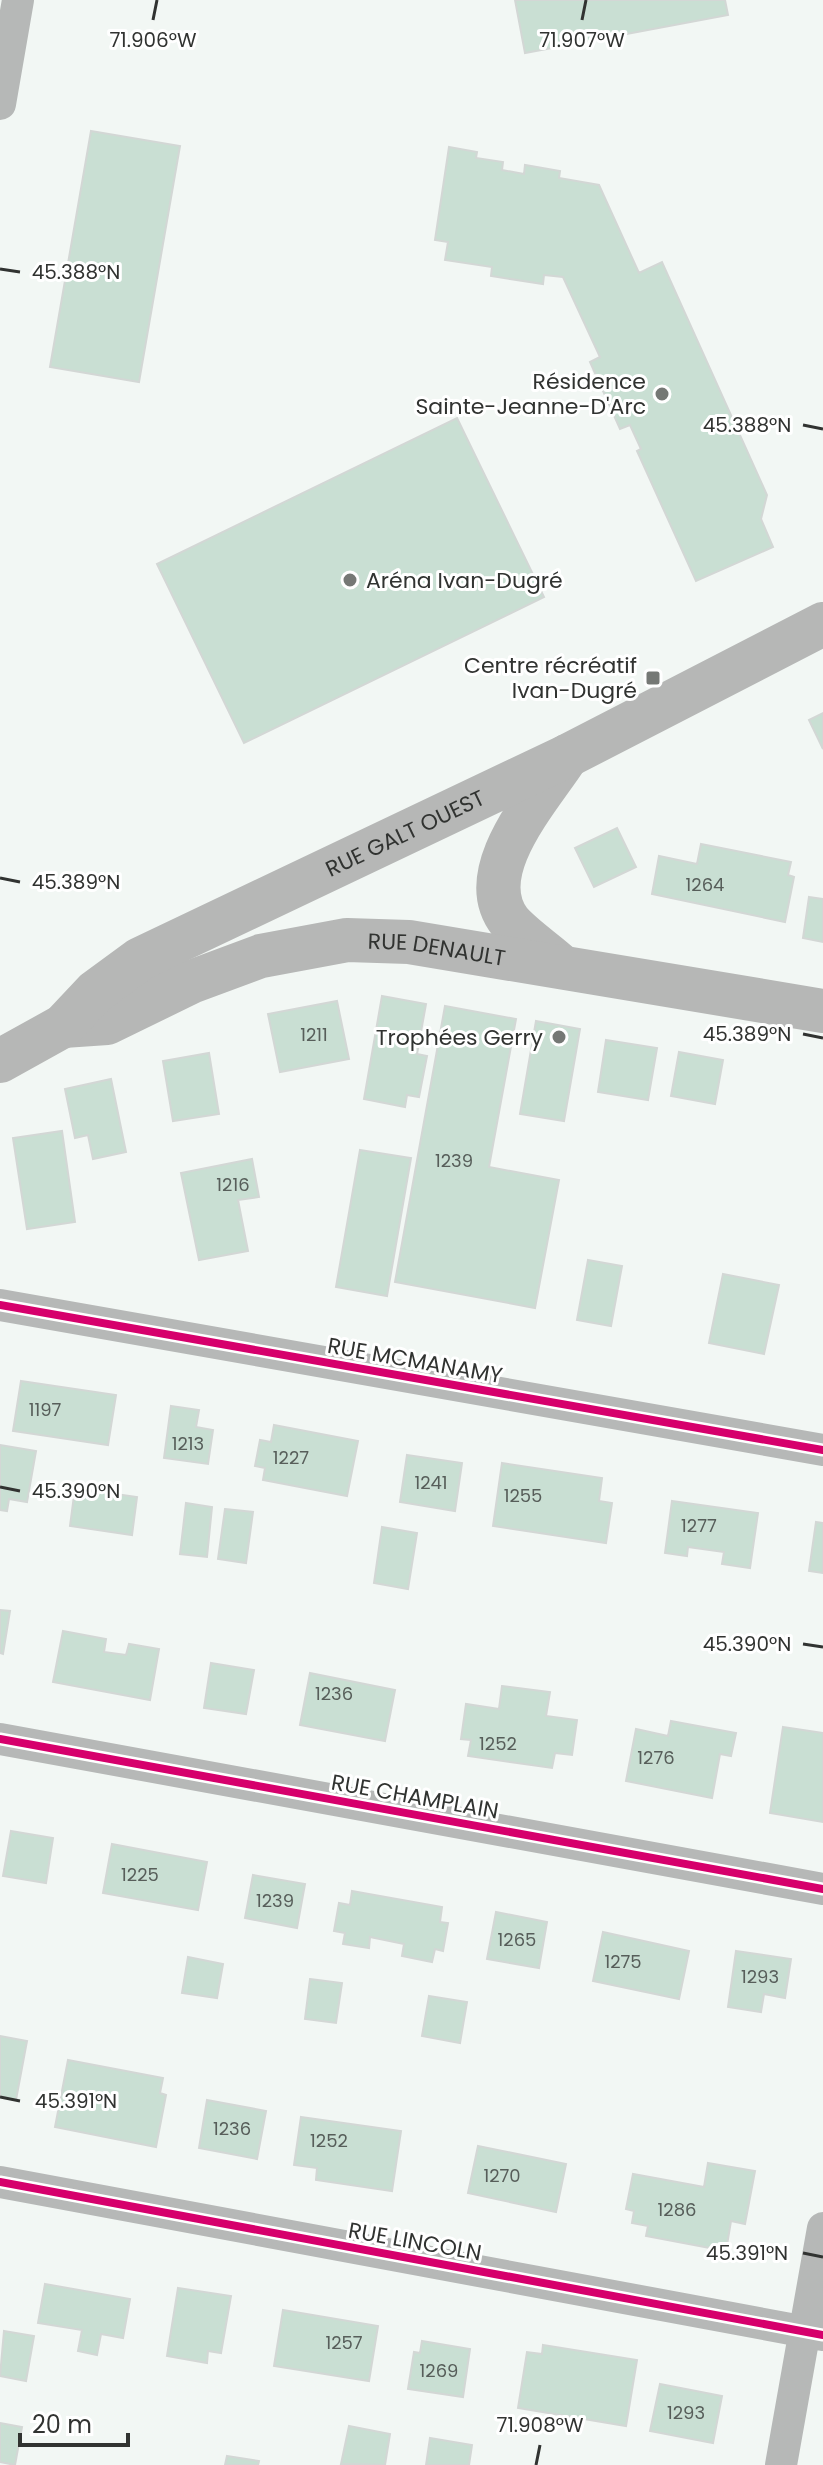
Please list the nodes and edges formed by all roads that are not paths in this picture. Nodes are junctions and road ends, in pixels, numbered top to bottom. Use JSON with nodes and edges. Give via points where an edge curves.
{"nodes":[{"id":1,"x":18,"y":0,"type":"edge"},
{"id":2,"x":0,"y":104,"type":"edge"},
{"id":3,"x":823,"y":624,"type":"edge"},
{"id":4,"x":567,"y":756,"type":"junction"},
{"id":5,"x":562,"y":967,"type":"junction"},
{"id":6,"x":823,"y":1011,"type":"edge"},
{"id":7,"x":63,"y":1026,"type":"junction"},
{"id":8,"x":0,"y":1061,"type":"edge"},
{"id":9,"x":0,"y":1305,"type":"edge"},
{"id":10,"x":823,"y":1450,"type":"edge"},
{"id":11,"x":0,"y":1739,"type":"edge"},
{"id":12,"x":823,"y":1889,"type":"edge"},
{"id":13,"x":0,"y":2182,"type":"edge"},
{"id":14,"x":823,"y":2228,"type":"edge"},
{"id":15,"x":814,"y":2333,"type":"edge"},
{"id":16,"x":781,"y":2465,"type":"edge"}],
"edges":[{"from":1,"to":2,"type":"street"},
{"from":3,"to":4,"type":"main road","name":"RUE GALT OUEST"},
{"from":4,"to":5,"type":"main road","via":[[503,855],[498,876],[500,903],[510,922]]},
{"from":4,"to":7,"type":"main road","name":"RUE GALT OUEST","via":[[140,959],[95,992]]},
{"from":5,"to":6,"type":"main road","name":"RUE DENAULT"},
{"from":5,"to":7,"type":"main road","name":"RUE DENAULT","via":[[409,942],[347,940],[261,956],[191,982],[107,1023]]},
{"from":7,"to":8,"type":"main road","name":"RUE GALT OUEST"},
{"from":9,"to":10,"type":"street","name":"RUE MCMANAMY"},
{"from":11,"to":12,"type":"street","name":"RUE CHAMPLAIN"},
{"from":13,"to":15,"type":"street","name":"RUE LINCOLN"},
{"from":14,"to":15,"type":"street"},
{"from":15,"to":16,"type":"street"}]}
